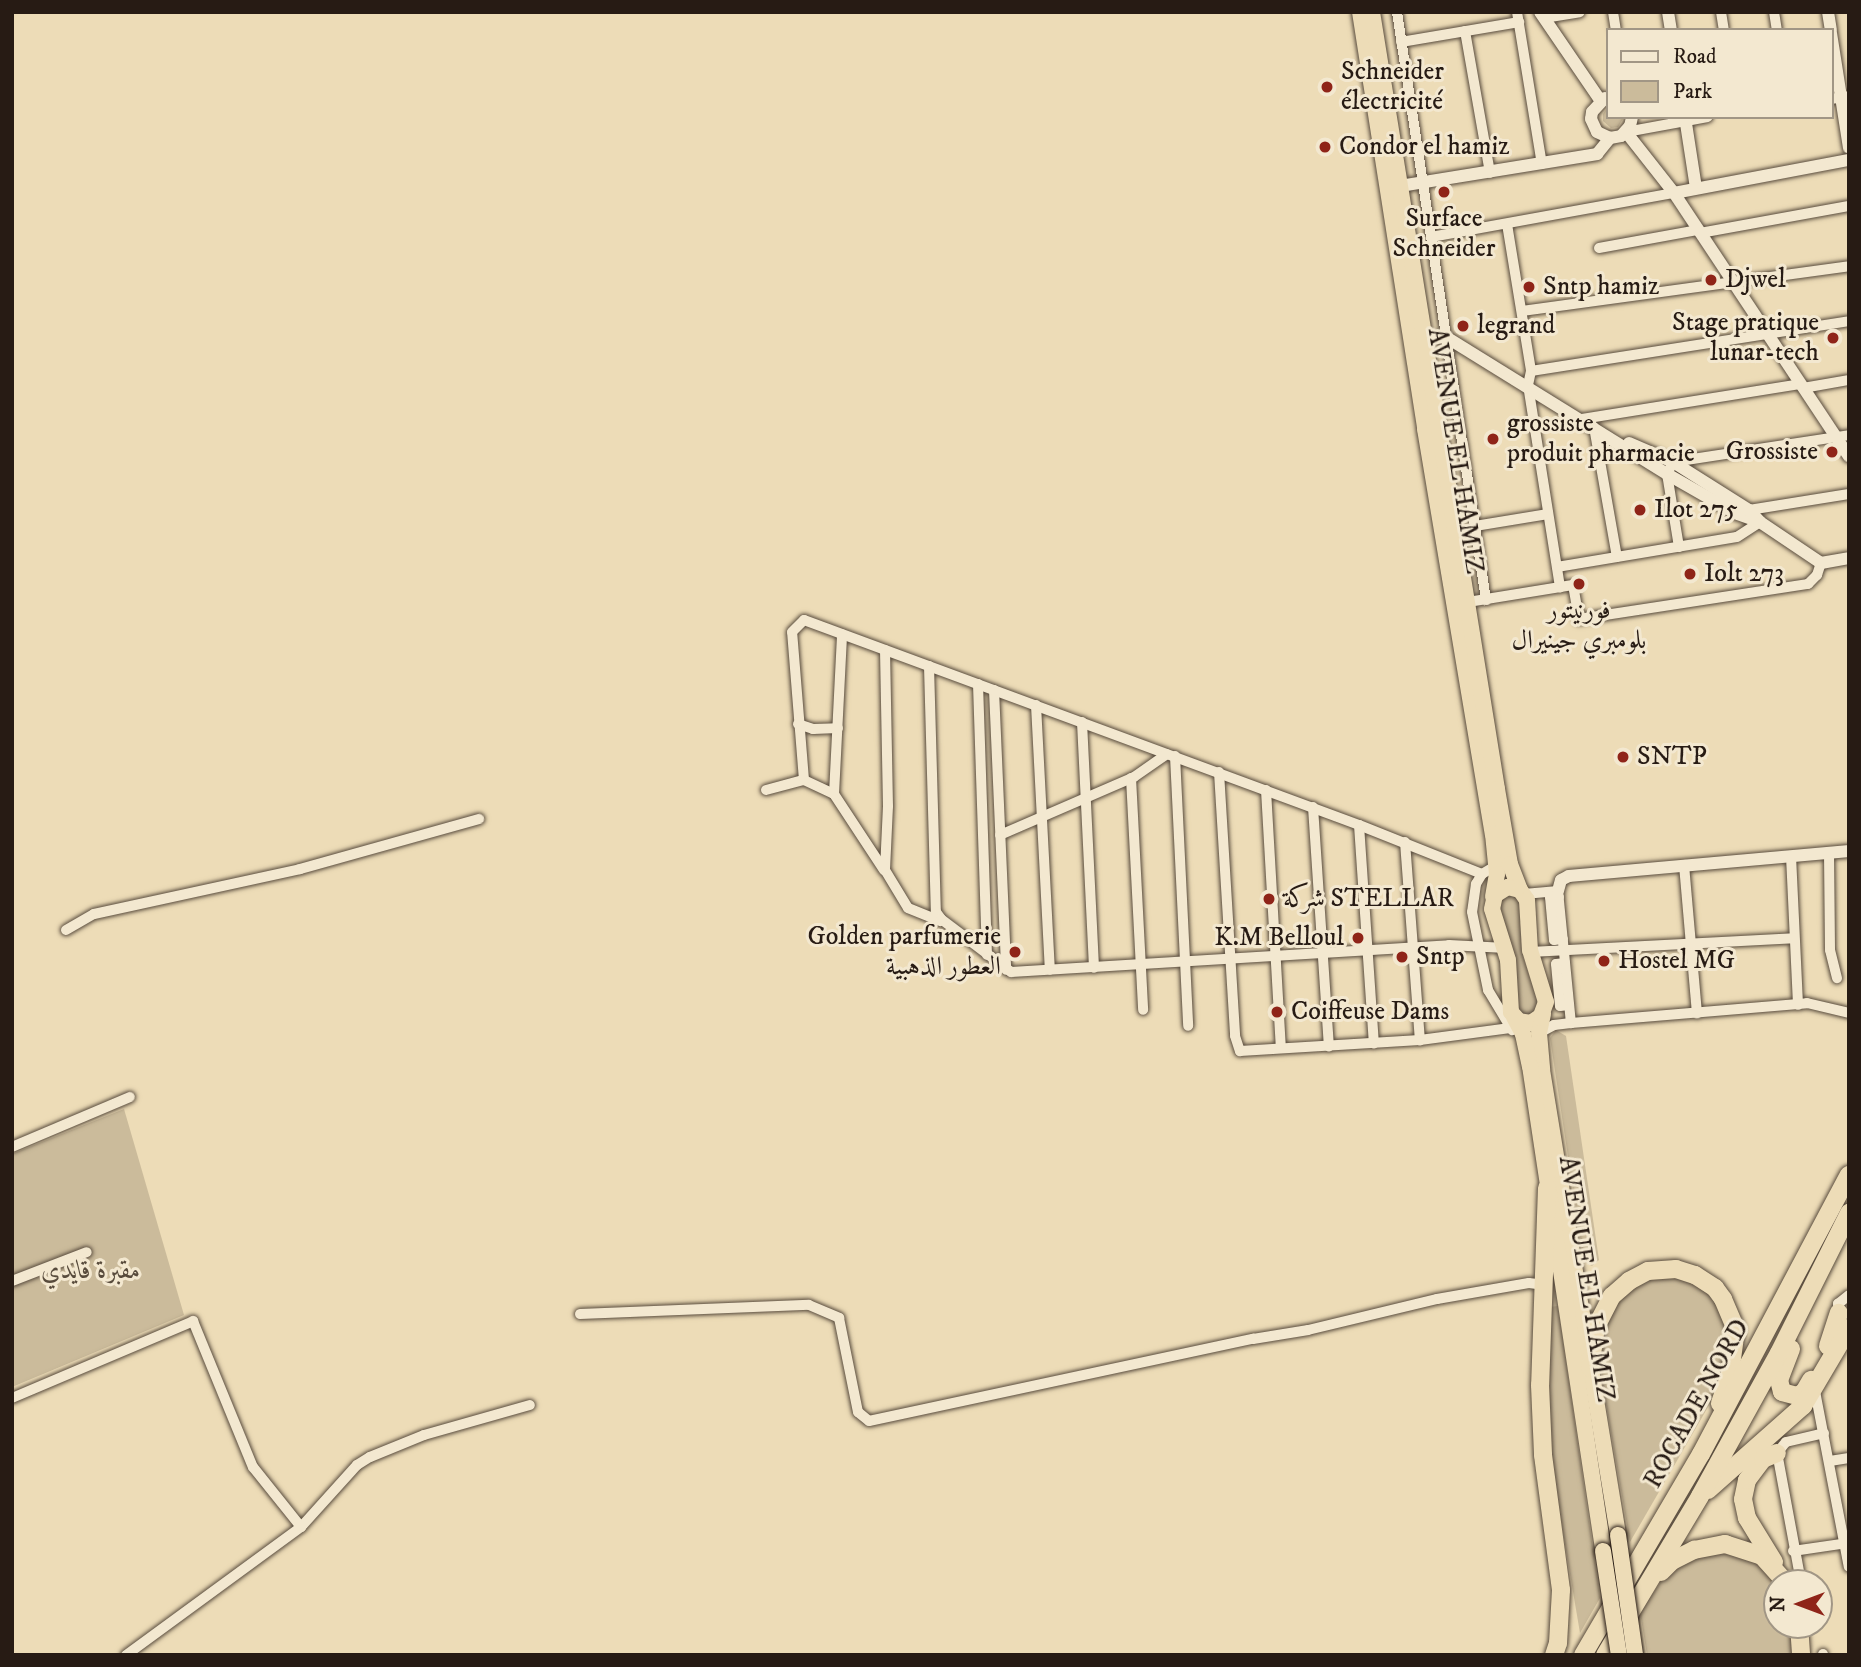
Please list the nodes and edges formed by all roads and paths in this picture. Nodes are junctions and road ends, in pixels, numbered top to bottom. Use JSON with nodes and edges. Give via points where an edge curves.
{"nodes":[{"id":1,"x":1360,"y":12,"type":"edge"},
{"id":2,"x":1372,"y":12,"type":"edge"},
{"id":3,"x":1397,"y":12,"type":"edge"},
{"id":4,"x":1580,"y":12,"type":"edge"},
{"id":5,"x":1542,"y":15,"type":"edge"},
{"id":6,"x":1518,"y":17,"type":"edge"},
{"id":7,"x":1465,"y":31,"type":"junction"},
{"id":8,"x":1401,"y":42,"type":"junction"},
{"id":9,"x":1833,"y":46,"type":"edge"},
{"id":10,"x":1840,"y":97,"type":"edge"},
{"id":11,"x":1604,"y":99,"type":"edge"},
{"id":12,"x":1631,"y":119,"type":"edge"},
{"id":13,"x":1685,"y":119,"type":"edge"},
{"id":14,"x":1626,"y":132,"type":"junction"},
{"id":15,"x":1611,"y":138,"type":"junction"},
{"id":16,"x":1849,"y":148,"type":"edge"},
{"id":17,"x":1849,"y":160,"type":"edge"},
{"id":18,"x":1542,"y":164,"type":"junction"},
{"id":19,"x":1490,"y":173,"type":"junction"},
{"id":20,"x":1423,"y":184,"type":"junction"},
{"id":21,"x":1400,"y":186,"type":"junction"},
{"id":22,"x":1696,"y":188,"type":"junction"},
{"id":23,"x":1674,"y":193,"type":"junction"},
{"id":24,"x":1849,"y":206,"type":"edge"},
{"id":25,"x":1507,"y":224,"type":"junction"},
{"id":26,"x":1699,"y":231,"type":"junction"},
{"id":27,"x":1431,"y":237,"type":"junction"},
{"id":28,"x":1599,"y":248,"type":"dead end"},
{"id":29,"x":1849,"y":266,"type":"edge"},
{"id":30,"x":1733,"y":282,"type":"junction"},
{"id":31,"x":1522,"y":311,"type":"junction"},
{"id":32,"x":1849,"y":321,"type":"edge"},
{"id":33,"x":1769,"y":336,"type":"junction"},
{"id":34,"x":1446,"y":337,"type":"junction"},
{"id":35,"x":1424,"y":339,"type":"junction"},
{"id":36,"x":1531,"y":371,"type":"junction"},
{"id":37,"x":1849,"y":380,"type":"edge"},
{"id":38,"x":1528,"y":385,"type":"junction"},
{"id":39,"x":1802,"y":386,"type":"junction"},
{"id":40,"x":1582,"y":419,"type":"junction"},
{"id":41,"x":1594,"y":427,"type":"junction"},
{"id":42,"x":1843,"y":437,"type":"edge"},
{"id":43,"x":1849,"y":456,"type":"edge"},
{"id":44,"x":1670,"y":468,"type":"junction"},
{"id":45,"x":1849,"y":494,"type":"edge"},
{"id":46,"x":1749,"y":510,"type":"junction"},
{"id":47,"x":1548,"y":514,"type":"junction"},
{"id":48,"x":1760,"y":522,"type":"junction"},
{"id":49,"x":1475,"y":526,"type":"junction"},
{"id":50,"x":1679,"y":547,"type":"junction"},
{"id":51,"x":1617,"y":557,"type":"junction"},
{"id":52,"x":1849,"y":558,"type":"edge"},
{"id":53,"x":1821,"y":563,"type":"junction"},
{"id":54,"x":1557,"y":567,"type":"junction"},
{"id":55,"x":1560,"y":587,"type":"junction"},
{"id":56,"x":1486,"y":600,"type":"junction"},
{"id":57,"x":1468,"y":603,"type":"junction"},
{"id":58,"x":842,"y":634,"type":"junction"},
{"id":59,"x":885,"y":650,"type":"junction"},
{"id":60,"x":929,"y":666,"type":"junction"},
{"id":61,"x":978,"y":684,"type":"junction"},
{"id":62,"x":994,"y":690,"type":"junction"},
{"id":63,"x":1036,"y":705,"type":"junction"},
{"id":64,"x":1082,"y":722,"type":"junction"},
{"id":65,"x":798,"y":724,"type":"junction"},
{"id":66,"x":838,"y":728,"type":"junction"},
{"id":67,"x":1171,"y":755,"type":"junction"},
{"id":68,"x":1219,"y":772,"type":"junction"},
{"id":69,"x":1131,"y":778,"type":"junction"},
{"id":70,"x":804,"y":780,"type":"junction"},
{"id":71,"x":766,"y":790,"type":"dead end"},
{"id":72,"x":1266,"y":790,"type":"junction"},
{"id":73,"x":834,"y":794,"type":"junction"},
{"id":74,"x":1086,"y":797,"type":"junction"},
{"id":75,"x":1313,"y":807,"type":"junction"},
{"id":76,"x":1042,"y":817,"type":"junction"},
{"id":77,"x":479,"y":819,"type":"dead end"},
{"id":78,"x":1359,"y":825,"type":"junction"},
{"id":79,"x":1000,"y":835,"type":"junction"},
{"id":80,"x":1405,"y":842,"type":"junction"},
{"id":81,"x":1849,"y":851,"type":"edge"},
{"id":82,"x":1829,"y":853,"type":"junction"},
{"id":83,"x":1791,"y":856,"type":"junction"},
{"id":84,"x":1497,"y":865,"type":"junction"},
{"id":85,"x":1684,"y":865,"type":"junction"},
{"id":86,"x":885,"y":870,"type":"junction"},
{"id":87,"x":1482,"y":874,"type":"junction"},
{"id":88,"x":1522,"y":892,"type":"junction"},
{"id":89,"x":1558,"y":894,"type":"junction"},
{"id":90,"x":1493,"y":897,"type":"junction"},
{"id":91,"x":945,"y":923,"type":"junction"},
{"id":92,"x":65,"y":930,"type":"dead end"},
{"id":93,"x":1794,"y":938,"type":"junction"},
{"id":94,"x":1691,"y":943,"type":"junction"},
{"id":95,"x":1412,"y":947,"type":"junction"},
{"id":96,"x":1477,"y":947,"type":"junction"},
{"id":97,"x":1506,"y":948,"type":"junction"},
{"id":98,"x":1564,"y":950,"type":"junction"},
{"id":99,"x":1368,"y":951,"type":"junction"},
{"id":100,"x":1530,"y":951,"type":"junction"},
{"id":101,"x":987,"y":955,"type":"junction"},
{"id":102,"x":1323,"y":955,"type":"junction"},
{"id":103,"x":1276,"y":958,"type":"junction"},
{"id":104,"x":1230,"y":961,"type":"junction"},
{"id":105,"x":1185,"y":963,"type":"junction"},
{"id":106,"x":1141,"y":965,"type":"junction"},
{"id":107,"x":1094,"y":968,"type":"junction"},
{"id":108,"x":1006,"y":970,"type":"junction"},
{"id":109,"x":1050,"y":970,"type":"junction"},
{"id":110,"x":1837,"y":978,"type":"dead end"},
{"id":111,"x":1798,"y":1005,"type":"junction"},
{"id":112,"x":1143,"y":1010,"type":"dead end"},
{"id":113,"x":1697,"y":1013,"type":"junction"},
{"id":114,"x":1849,"y":1013,"type":"edge"},
{"id":115,"x":1543,"y":1014,"type":"junction"},
{"id":116,"x":1512,"y":1022,"type":"junction"},
{"id":117,"x":1571,"y":1023,"type":"junction"},
{"id":118,"x":1188,"y":1026,"type":"dead end"},
{"id":119,"x":1539,"y":1033,"type":"junction"},
{"id":120,"x":1420,"y":1040,"type":"junction"},
{"id":121,"x":1374,"y":1043,"type":"junction"},
{"id":122,"x":1329,"y":1045,"type":"junction"},
{"id":123,"x":1281,"y":1048,"type":"junction"},
{"id":124,"x":130,"y":1097,"type":"dead end"},
{"id":125,"x":12,"y":1146,"type":"edge"},
{"id":126,"x":1849,"y":1175,"type":"edge"},
{"id":127,"x":1547,"y":1188,"type":"junction"},
{"id":128,"x":1849,"y":1213,"type":"edge"},
{"id":129,"x":87,"y":1252,"type":"dead end"},
{"id":130,"x":12,"y":1281,"type":"edge"},
{"id":131,"x":1545,"y":1284,"type":"junction"},
{"id":132,"x":1849,"y":1295,"type":"edge"},
{"id":133,"x":1802,"y":1310,"type":"junction"},
{"id":134,"x":580,"y":1314,"type":"dead end"},
{"id":135,"x":1846,"y":1320,"type":"edge"},
{"id":136,"x":1590,"y":1368,"type":"junction"},
{"id":137,"x":1814,"y":1387,"type":"junction"},
{"id":138,"x":12,"y":1398,"type":"edge"},
{"id":139,"x":530,"y":1405,"type":"dead end"},
{"id":140,"x":1824,"y":1433,"type":"junction"},
{"id":141,"x":1777,"y":1453,"type":"junction"},
{"id":142,"x":1701,"y":1454,"type":"junction"},
{"id":143,"x":1849,"y":1458,"type":"edge"},
{"id":144,"x":1830,"y":1461,"type":"junction"},
{"id":145,"x":1700,"y":1496,"type":"junction"},
{"id":146,"x":300,"y":1527,"type":"junction"},
{"id":147,"x":1847,"y":1544,"type":"edge"},
{"id":148,"x":1793,"y":1551,"type":"junction"},
{"id":149,"x":1849,"y":1567,"type":"edge"},
{"id":150,"x":1774,"y":1569,"type":"edge"},
{"id":151,"x":1778,"y":1569,"type":"edge"},
{"id":152,"x":1798,"y":1569,"type":"edge"},
{"id":153,"x":1646,"y":1587,"type":"junction"},
{"id":154,"x":126,"y":1655,"type":"edge"},
{"id":155,"x":1555,"y":1655,"type":"edge"},
{"id":156,"x":1583,"y":1655,"type":"edge"},
{"id":157,"x":1605,"y":1655,"type":"edge"},
{"id":158,"x":1619,"y":1655,"type":"edge"},
{"id":159,"x":1635,"y":1655,"type":"edge"}],
"edges":[{"from":1,"to":84,"type":"highway","name":"AVENUE EL HAMIZ"},
{"from":2,"to":21,"type":"highway"},
{"from":3,"to":8,"type":"street"},
{"from":4,"to":5,"type":"street"},
{"from":5,"to":11,"type":"street"},
{"from":6,"to":7,"type":"street"},
{"from":6,"to":18,"type":"street"},
{"from":7,"to":8,"type":"street"},
{"from":7,"to":19,"type":"street"},
{"from":8,"to":20,"type":"street"},
{"from":9,"to":10,"type":"street"},
{"from":10,"to":16,"type":"street"},
{"from":11,"to":15,"type":"street","via":[[1592,112],[1593,126]]},
{"from":12,"to":14,"type":"street"},
{"from":13,"to":14,"type":"street"},
{"from":13,"to":22,"type":"street"},
{"from":14,"to":15,"type":"street"},
{"from":14,"to":23,"type":"street"},
{"from":15,"to":18,"type":"street","via":[[1597,154]]},
{"from":17,"to":22,"type":"street"},
{"from":18,"to":19,"type":"street"},
{"from":19,"to":20,"type":"street"},
{"from":20,"to":21,"type":"street"},
{"from":20,"to":27,"type":"street"},
{"from":21,"to":35,"type":"highway"},
{"from":22,"to":23,"type":"street"},
{"from":23,"to":25,"type":"street"},
{"from":23,"to":26,"type":"street"},
{"from":24,"to":26,"type":"street"},
{"from":25,"to":27,"type":"street"},
{"from":25,"to":31,"type":"street"},
{"from":26,"to":28,"type":"street"},
{"from":26,"to":30,"type":"street"},
{"from":27,"to":34,"type":"street"},
{"from":29,"to":30,"type":"street"},
{"from":30,"to":31,"type":"street"},
{"from":30,"to":33,"type":"street"},
{"from":31,"to":36,"type":"street"},
{"from":32,"to":33,"type":"street"},
{"from":33,"to":36,"type":"street"},
{"from":33,"to":39,"type":"street"},
{"from":34,"to":35,"type":"street"},
{"from":34,"to":38,"type":"street"},
{"from":34,"to":49,"type":"street"},
{"from":35,"to":57,"type":"highway"},
{"from":36,"to":38,"type":"street"},
{"from":37,"to":39,"type":"street"},
{"from":38,"to":40,"type":"street"},
{"from":38,"to":47,"type":"street"},
{"from":39,"to":40,"type":"street"},
{"from":39,"to":42,"type":"street"},
{"from":40,"to":41,"type":"street"},
{"from":41,"to":44,"type":"street"},
{"from":41,"to":51,"type":"street"},
{"from":42,"to":43,"type":"street"},
{"from":42,"to":44,"type":"street"},
{"from":44,"to":46,"type":"street"},
{"from":44,"to":48,"type":"street","via":[[1735,513]]},
{"from":44,"to":50,"type":"street"},
{"from":45,"to":46,"type":"street"},
{"from":46,"to":48,"type":"street"},
{"from":47,"to":49,"type":"street"},
{"from":47,"to":54,"type":"street"},
{"from":48,"to":50,"type":"street","via":[[1737,537]]},
{"from":48,"to":53,"type":"street"},
{"from":49,"to":56,"type":"street"},
{"from":50,"to":51,"type":"street"},
{"from":51,"to":54,"type":"street"},
{"from":52,"to":53,"type":"street"},
{"from":53,"to":55,"type":"street","via":[[1808,584],[1579,619],[1573,585]]},
{"from":54,"to":55,"type":"street"},
{"from":55,"to":56,"type":"street"},
{"from":56,"to":57,"type":"street"},
{"from":57,"to":88,"type":"highway","via":[[1510,864]]},
{"from":58,"to":59,"type":"street"},
{"from":58,"to":65,"type":"street","via":[[804,620],[792,632]]},
{"from":58,"to":66,"type":"street"},
{"from":59,"to":60,"type":"street"},
{"from":59,"to":86,"type":"street"},
{"from":60,"to":61,"type":"street"},
{"from":60,"to":91,"type":"street","via":[[934,889],[936,912]]},
{"from":61,"to":62,"type":"street"},
{"from":61,"to":101,"type":"street"},
{"from":62,"to":63,"type":"street"},
{"from":62,"to":79,"type":"street"},
{"from":63,"to":64,"type":"street"},
{"from":63,"to":76,"type":"street"},
{"from":64,"to":67,"type":"street"},
{"from":64,"to":74,"type":"street"},
{"from":65,"to":66,"type":"street"},
{"from":65,"to":70,"type":"street"},
{"from":66,"to":73,"type":"street"},
{"from":67,"to":68,"type":"street"},
{"from":67,"to":69,"type":"street"},
{"from":67,"to":105,"type":"street"},
{"from":68,"to":72,"type":"street"},
{"from":68,"to":104,"type":"street"},
{"from":69,"to":74,"type":"street"},
{"from":69,"to":106,"type":"street"},
{"from":70,"to":71,"type":"street"},
{"from":70,"to":73,"type":"street"},
{"from":72,"to":75,"type":"street"},
{"from":72,"to":103,"type":"street"},
{"from":73,"to":86,"type":"street"},
{"from":74,"to":76,"type":"street"},
{"from":74,"to":107,"type":"street"},
{"from":75,"to":78,"type":"street"},
{"from":75,"to":102,"type":"street"},
{"from":76,"to":79,"type":"street"},
{"from":76,"to":109,"type":"street"},
{"from":77,"to":92,"type":"street","via":[[300,869],[94,914]]},
{"from":78,"to":80,"type":"street"},
{"from":78,"to":99,"type":"street"},
{"from":79,"to":108,"type":"street"},
{"from":80,"to":87,"type":"street"},
{"from":80,"to":95,"type":"street"},
{"from":81,"to":82,"type":"street"},
{"from":82,"to":83,"type":"street"},
{"from":82,"to":110,"type":"street","via":[[1830,950]]},
{"from":83,"to":85,"type":"street"},
{"from":83,"to":93,"type":"street"},
{"from":84,"to":87,"type":"street"},
{"from":84,"to":90,"type":"highway","name":"AVENUE EL HAMIZ"},
{"from":85,"to":89,"type":"street","via":[[1569,876],[1561,880]]},
{"from":85,"to":94,"type":"street"},
{"from":86,"to":91,"type":"street","via":[[908,908]]},
{"from":87,"to":96,"type":"street","via":[[1472,904]]},
{"from":88,"to":89,"type":"street"},
{"from":88,"to":90,"type":"highway","via":[[1505,888]]},
{"from":88,"to":100,"type":"highway","via":[[1528,902]]},
{"from":89,"to":98,"type":"street"},
{"from":90,"to":97,"type":"highway","name":"AVENUE EL HAMIZ","via":[[1492,909]]},
{"from":91,"to":101,"type":"street"},
{"from":93,"to":94,"type":"street"},
{"from":93,"to":111,"type":"street"},
{"from":94,"to":98,"type":"street"},
{"from":94,"to":113,"type":"street"},
{"from":95,"to":96,"type":"street"},
{"from":95,"to":99,"type":"street"},
{"from":95,"to":120,"type":"street"},
{"from":96,"to":97,"type":"street"},
{"from":96,"to":116,"type":"street","via":[[1488,990]]},
{"from":97,"to":116,"type":"highway","name":"AVENUE EL HAMIZ"},
{"from":98,"to":100,"type":"street"},
{"from":98,"to":117,"type":"street"},
{"from":99,"to":102,"type":"street"},
{"from":99,"to":121,"type":"street"},
{"from":100,"to":115,"type":"highway","via":[[1546,1002]]},
{"from":101,"to":108,"type":"street"},
{"from":102,"to":103,"type":"street"},
{"from":102,"to":122,"type":"street"},
{"from":103,"to":104,"type":"street"},
{"from":103,"to":123,"type":"street"},
{"from":104,"to":105,"type":"street"},
{"from":104,"to":123,"type":"street","via":[[1240,1051]]},
{"from":105,"to":106,"type":"street"},
{"from":105,"to":118,"type":"street"},
{"from":106,"to":107,"type":"street"},
{"from":106,"to":112,"type":"street"},
{"from":107,"to":109,"type":"street"},
{"from":108,"to":109,"type":"street"},
{"from":111,"to":113,"type":"street"},
{"from":111,"to":114,"type":"street"},
{"from":113,"to":117,"type":"street"},
{"from":115,"to":116,"type":"highway","via":[[1531,1023]]},
{"from":115,"to":119,"type":"highway"},
{"from":116,"to":120,"type":"street"},
{"from":116,"to":127,"type":"highway","name":"AVENUE EL HAMIZ","via":[[1525,1043]]},
{"from":117,"to":119,"type":"street"},
{"from":119,"to":136,"type":"highway","via":[[1564,1221]]},
{"from":120,"to":121,"type":"street"},
{"from":121,"to":122,"type":"street"},
{"from":122,"to":123,"type":"street"},
{"from":124,"to":125,"type":"street"},
{"from":126,"to":142,"type":"highway","name":"ROCADE NORD"},
{"from":127,"to":131,"type":"highway"},
{"from":127,"to":158,"type":"highway","name":"AVENUE EL HAMIZ","bridge":true},
{"from":128,"to":133,"type":"highway","name":"ROCADE NORD"},
{"from":129,"to":130,"type":"street"},
{"from":131,"to":134,"type":"street","via":[[1437,1299],[869,1421],[859,1412],[839,1318],[809,1305]]},
{"from":131,"to":155,"type":"highway","via":[[1541,1430],[1561,1590]]},
{"from":132,"to":135,"type":"street","via":[[1840,1300]]},
{"from":133,"to":135,"type":"highway","via":[[1779,1380],[1782,1392],[1793,1397],[1807,1389],[1834,1332]]},
{"from":133,"to":145,"type":"highway","name":"ROCADE NORD"},
{"from":135,"to":137,"type":"highway"},
{"from":136,"to":142,"type":"highway","via":[[1596,1327],[1612,1296],[1629,1280],[1648,1271],[1676,1269],[1706,1281],[1730,1311],[1736,1346]]},
{"from":136,"to":159,"type":"highway","bridge":true},
{"from":137,"to":140,"type":"street"},
{"from":137,"to":145,"type":"highway","via":[[1804,1406]]},
{"from":138,"to":146,"type":"street","via":[[193,1321],[253,1467]]},
{"from":139,"to":146,"type":"street","via":[[424,1435],[370,1457],[357,1465]]},
{"from":140,"to":141,"type":"street","via":[[1786,1442]]},
{"from":140,"to":144,"type":"street"},
{"from":141,"to":148,"type":"street"},
{"from":141,"to":151,"type":"highway","via":[[1763,1459],[1747,1480],[1743,1499],[1746,1518]]},
{"from":142,"to":156,"type":"highway","name":"ROCADE NORD"},
{"from":143,"to":144,"type":"street"},
{"from":144,"to":147,"type":"street"},
{"from":145,"to":153,"type":"highway","name":"ROCADE NORD"},
{"from":146,"to":154,"type":"street"},
{"from":147,"to":148,"type":"street"},
{"from":147,"to":149,"type":"street"},
{"from":148,"to":152,"type":"street"},
{"from":150,"to":153,"type":"highway","via":[[1751,1551],[1718,1545],[1672,1561]]},
{"from":153,"to":157,"type":"highway","name":"ROCADE NORD"}]}
